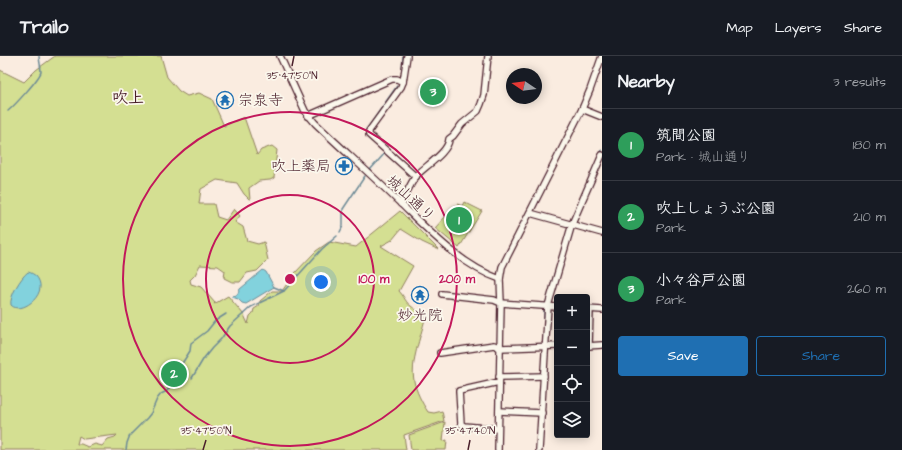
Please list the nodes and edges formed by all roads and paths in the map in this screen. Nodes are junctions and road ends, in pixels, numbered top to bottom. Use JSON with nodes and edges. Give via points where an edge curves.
{"nodes":[{"id":1,"x":280,"y":56,"type":"edge"},
{"id":2,"x":406,"y":56,"type":"edge"},
{"id":3,"x":488,"y":56,"type":"edge"},
{"id":4,"x":602,"y":56,"type":"edge"},
{"id":5,"x":403,"y":82,"type":"junction"},
{"id":6,"x":582,"y":109,"type":"junction"},
{"id":7,"x":308,"y":116,"type":"junction"},
{"id":8,"x":602,"y":117,"type":"edge"},
{"id":9,"x":602,"y":155,"type":"edge"},
{"id":10,"x":416,"y":177,"type":"junction"},
{"id":11,"x":401,"y":204,"type":"junction"},
{"id":12,"x":530,"y":213,"type":"junction"},
{"id":13,"x":572,"y":224,"type":"junction"},
{"id":14,"x":602,"y":233,"type":"edge"},
{"id":15,"x":500,"y":279,"type":"junction"},
{"id":16,"x":442,"y":294,"type":"dead end"},
{"id":17,"x":501,"y":303,"type":"junction"},
{"id":18,"x":548,"y":306,"type":"junction"},
{"id":19,"x":554,"y":307,"type":"edge"},
{"id":20,"x":590,"y":309,"type":"edge"},
{"id":21,"x":602,"y":310,"type":"edge"},
{"id":22,"x":602,"y":345,"type":"edge"},
{"id":23,"x":554,"y":346,"type":"edge"},
{"id":24,"x":590,"y":346,"type":"edge"},
{"id":25,"x":546,"y":347,"type":"junction"},
{"id":26,"x":500,"y":348,"type":"junction"},
{"id":27,"x":440,"y":353,"type":"dead end"},
{"id":28,"x":544,"y":376,"type":"junction"},
{"id":29,"x":499,"y":380,"type":"junction"},
{"id":30,"x":499,"y":411,"type":"junction"},
{"id":31,"x":542,"y":413,"type":"junction"},
{"id":32,"x":498,"y":429,"type":"junction"},
{"id":33,"x":498,"y":450,"type":"edge"},
{"id":34,"x":539,"y":450,"type":"edge"}],
"edges":[{"from":1,"to":7,"type":"street","name":"城山通り"},
{"from":2,"to":5,"type":"street"},
{"from":3,"to":10,"type":"street","via":[[484,95],[478,111],[462,124],[441,153]]},
{"from":4,"to":6,"type":"street"},
{"from":5,"to":7,"type":"street","via":[[392,79]]},
{"from":5,"to":10,"type":"street","via":[[369,131],[369,135]]},
{"from":6,"to":8,"type":"street"},
{"from":6,"to":12,"type":"street"},
{"from":7,"to":11,"type":"street","name":"城山通り"},
{"from":9,"to":13,"type":"street"},
{"from":10,"to":11,"type":"street"},
{"from":11,"to":15,"type":"street","name":"城山通り","via":[[458,255]]},
{"from":12,"to":13,"type":"street"},
{"from":12,"to":15,"type":"street","via":[[502,267]]},
{"from":13,"to":14,"type":"street"},
{"from":13,"to":18,"type":"street"},
{"from":15,"to":17,"type":"street"},
{"from":16,"to":17,"type":"street"},
{"from":17,"to":18,"type":"street"},
{"from":17,"to":26,"type":"street"},
{"from":18,"to":19,"type":"street"},
{"from":18,"to":25,"type":"street"},
{"from":20,"to":21,"type":"street"},
{"from":22,"to":24,"type":"street"},
{"from":23,"to":25,"type":"street"},
{"from":25,"to":26,"type":"street"},
{"from":25,"to":28,"type":"street"},
{"from":26,"to":27,"type":"street","via":[[494,345]]},
{"from":26,"to":29,"type":"street"},
{"from":28,"to":29,"type":"street"},
{"from":28,"to":31,"type":"street"},
{"from":29,"to":30,"type":"street"},
{"from":29,"to":32,"type":"street","via":[[459,391],[461,424]]},
{"from":30,"to":31,"type":"street"},
{"from":30,"to":32,"type":"street"},
{"from":31,"to":34,"type":"street"},
{"from":32,"to":33,"type":"street"}]}
